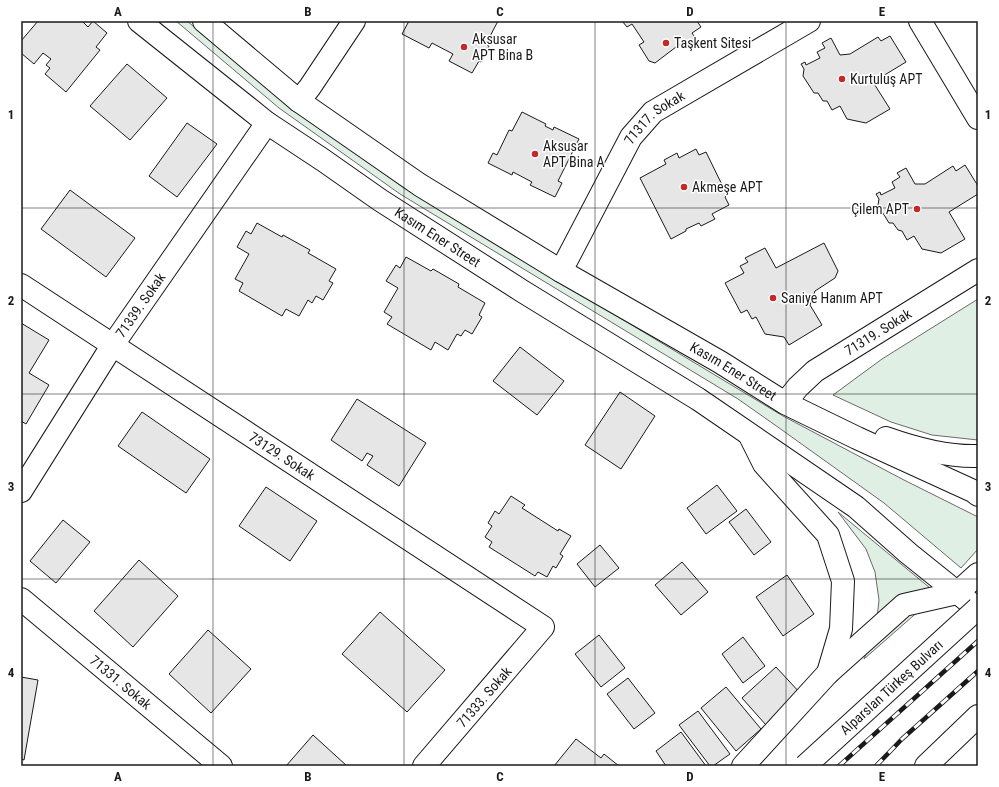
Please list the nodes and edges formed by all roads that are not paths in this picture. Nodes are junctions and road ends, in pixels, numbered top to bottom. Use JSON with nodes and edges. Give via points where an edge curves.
{"nodes":[{"id":1,"x":139,"y":21,"type":"edge"},
{"id":2,"x":204,"y":21,"type":"edge"},
{"id":3,"x":354,"y":21,"type":"edge"},
{"id":4,"x":809,"y":21,"type":"edge"},
{"id":5,"x":920,"y":21,"type":"edge"},
{"id":6,"x":299,"y":100,"type":"junction"},
{"id":7,"x":978,"y":118,"type":"edge"},
{"id":8,"x":267,"y":123,"type":"junction"},
{"id":9,"x":978,"y":270,"type":"edge"},
{"id":10,"x":561,"y":271,"type":"junction"},
{"id":11,"x":21,"y":285,"type":"edge"},
{"id":12,"x":112,"y":346,"type":"junction"},
{"id":13,"x":785,"y":403,"type":"junction"},
{"id":14,"x":749,"y":434,"type":"junction"},
{"id":15,"x":978,"y":456,"type":"edge"},
{"id":16,"x":21,"y":491,"type":"edge"},
{"id":17,"x":978,"y":495,"type":"edge"},
{"id":18,"x":978,"y":574,"type":"edge"},
{"id":19,"x":21,"y":600,"type":"edge"},
{"id":20,"x":968,"y":601,"type":"edge"},
{"id":21,"x":543,"y":627,"type":"joint"},
{"id":22,"x":828,"y":673,"type":"junction"},
{"id":23,"x":978,"y":716,"type":"edge"},
{"id":24,"x":221,"y":766,"type":"edge"},
{"id":25,"x":424,"y":766,"type":"edge"},
{"id":26,"x":743,"y":766,"type":"edge"},
{"id":27,"x":805,"y":766,"type":"edge"},
{"id":28,"x":926,"y":766,"type":"edge"}],
"edges":[{"from":1,"to":8,"type":"main road","name":"Kasım Ener Street"},
{"from":2,"to":6,"type":"main road","name":"Kasım Ener Street"},
{"from":3,"to":6,"type":"main road"},
{"from":4,"to":10,"type":"main road","name":"71317. Sokak","via":[[653,112],[631,137]]},
{"from":5,"to":7,"type":"main road"},
{"from":6,"to":10,"type":"main road","name":"Kasım Ener Street","via":[[420,185]]},
{"from":8,"to":12,"type":"main road","name":"71339. Sokak"},
{"from":8,"to":14,"type":"main road","name":"Kasım Ener Street","via":[[496,275],[698,399]]},
{"from":9,"to":13,"type":"main road","name":"71319. Sokak","via":[[815,371]]},
{"from":10,"to":13,"type":"main road","name":"Kasım Ener Street","via":[[720,362]]},
{"from":11,"to":12,"type":"main road","name":"73129. Sokak"},
{"from":12,"to":16,"type":"main road","name":"71339. Sokak"},
{"from":12,"to":21,"type":"main road","name":"73129. Sokak"},
{"from":13,"to":15,"type":"main road","via":[[910,447],[964,457]]},
{"from":13,"to":17,"type":"main road"},
{"from":14,"to":20,"type":"main road","name":"Kasım Ener Street","via":[[856,507]]},
{"from":14,"to":22,"type":"main road","via":[[764,464],[828,535],[843,581],[841,629]]},
{"from":18,"to":20,"type":"main road","name":"Alparslan Türkeş Bulvarı"},
{"from":19,"to":24,"type":"main road","name":"71331. Sokak"},
{"from":20,"to":22,"type":"main road","name":"Alparslan Türkeş Bulvarı","via":[[904,605]]},
{"from":20,"to":27,"type":"main road","name":"Alparslan Türkeş Bulvarı","bridge":true},
{"from":21,"to":25,"type":"main road","name":"71333. Sokak"},
{"from":22,"to":26,"type":"main road","name":"Alparslan Türkeş Bulvarı"},
{"from":23,"to":28,"type":"main road"}]}
